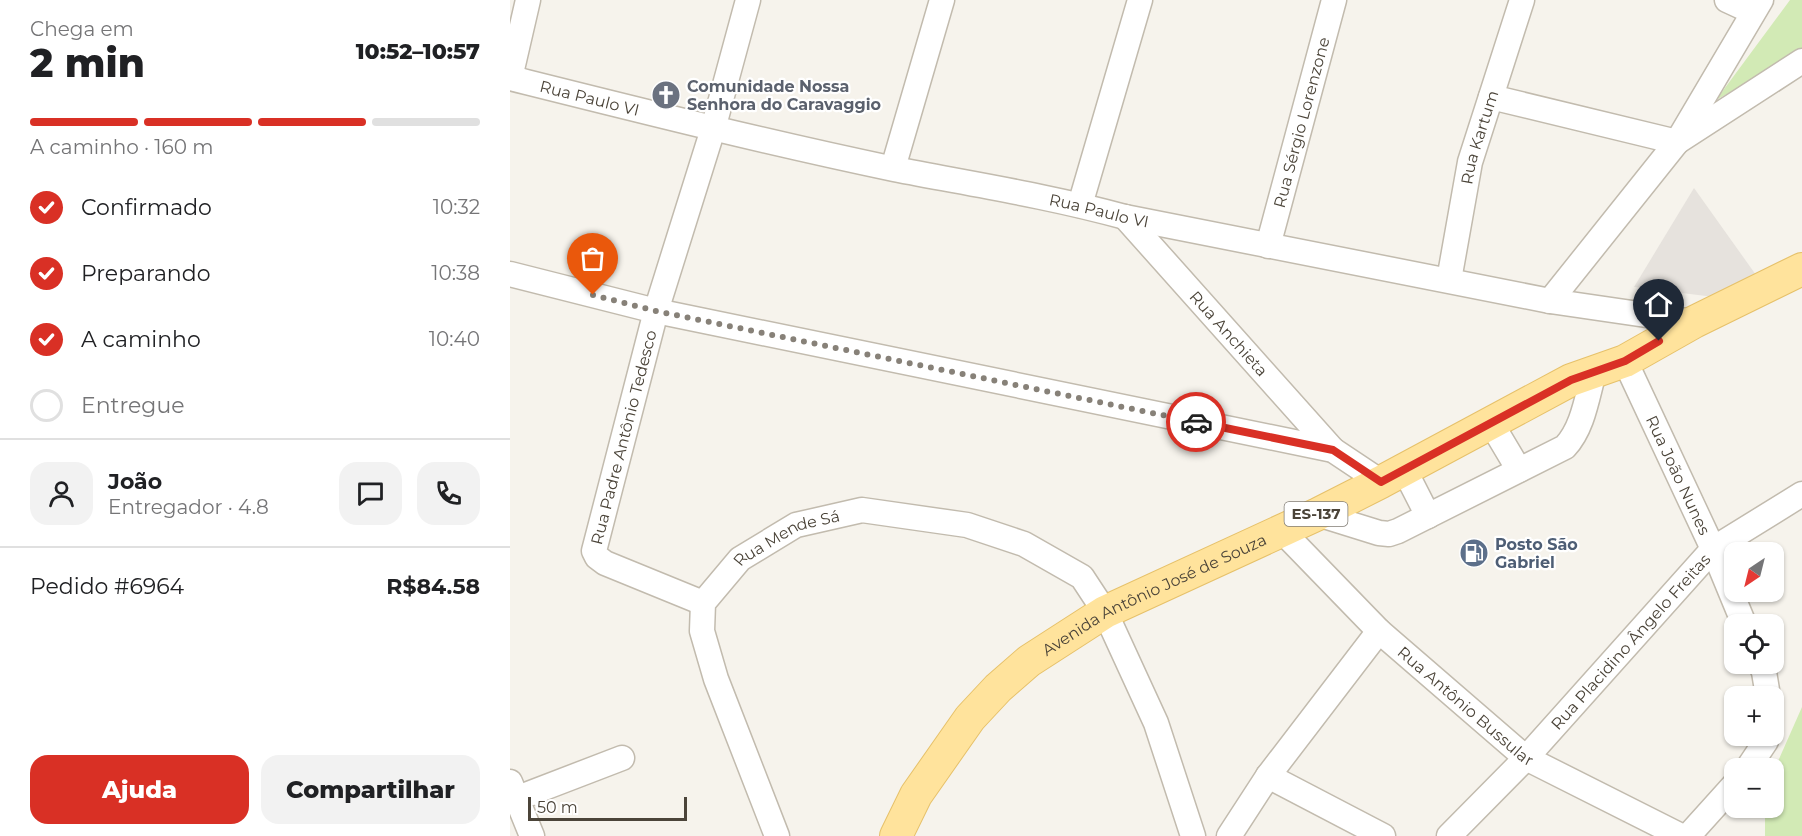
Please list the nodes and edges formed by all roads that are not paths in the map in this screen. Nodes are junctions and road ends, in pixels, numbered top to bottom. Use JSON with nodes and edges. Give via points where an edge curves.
{"nodes":[{"id":1,"x":528,"y":0,"type":"edge"},
{"id":2,"x":747,"y":0,"type":"edge"},
{"id":3,"x":942,"y":0,"type":"edge"},
{"id":4,"x":1140,"y":0,"type":"edge"},
{"id":5,"x":1334,"y":0,"type":"edge"},
{"id":6,"x":1522,"y":0,"type":"edge"},
{"id":7,"x":1727,"y":0,"type":"edge"},
{"id":8,"x":1757,"y":6,"type":"edge"},
{"id":9,"x":1802,"y":61,"type":"edge"},
{"id":10,"x":510,"y":78,"type":"edge"},
{"id":11,"x":1491,"y":97,"type":"junction"},
{"id":12,"x":713,"y":129,"type":"junction"},
{"id":13,"x":1677,"y":142,"type":"junction"},
{"id":14,"x":893,"y":168,"type":"junction"},
{"id":15,"x":1080,"y":205,"type":"junction"},
{"id":16,"x":1125,"y":217,"type":"junction"},
{"id":17,"x":1268,"y":246,"type":"junction"},
{"id":18,"x":1802,"y":269,"type":"edge"},
{"id":19,"x":510,"y":274,"type":"edge"},
{"id":20,"x":1449,"y":280,"type":"junction"},
{"id":21,"x":1550,"y":301,"type":"junction"},
{"id":22,"x":656,"y":311,"type":"junction"},
{"id":23,"x":1694,"y":322,"type":"junction"},
{"id":24,"x":1625,"y":361,"type":"junction"},
{"id":25,"x":1594,"y":372,"type":"junction"},
{"id":26,"x":1491,"y":423,"type":"junction"},
{"id":27,"x":1333,"y":450,"type":"junction"},
{"id":28,"x":1519,"y":470,"type":"junction"},
{"id":29,"x":1393,"y":476,"type":"junction"},
{"id":30,"x":1802,"y":494,"type":"edge"},
{"id":31,"x":1318,"y":514,"type":"junction"},
{"id":32,"x":1428,"y":516,"type":"junction"},
{"id":33,"x":1282,"y":531,"type":"junction"},
{"id":34,"x":1713,"y":549,"type":"junction"},
{"id":35,"x":703,"y":603,"type":"junction"},
{"id":36,"x":1106,"y":612,"type":"junction"},
{"id":37,"x":1740,"y":614,"type":"edge"},
{"id":38,"x":1379,"y":631,"type":"junction"},
{"id":39,"x":622,"y":758,"type":"dead end"},
{"id":40,"x":1526,"y":758,"type":"junction"},
{"id":41,"x":1268,"y":776,"type":"junction"},
{"id":42,"x":512,"y":794,"type":"edge"},
{"id":43,"x":1724,"y":796,"type":"edge"},
{"id":44,"x":532,"y":836,"type":"edge"},
{"id":45,"x":777,"y":836,"type":"edge"},
{"id":46,"x":896,"y":836,"type":"edge"},
{"id":47,"x":1193,"y":836,"type":"edge"},
{"id":48,"x":1229,"y":836,"type":"edge"},
{"id":49,"x":1383,"y":836,"type":"edge"},
{"id":50,"x":1449,"y":836,"type":"edge"},
{"id":51,"x":1681,"y":836,"type":"edge"},
{"id":52,"x":1688,"y":836,"type":"edge"}],
"edges":[{"from":1,"to":10,"type":"street"},
{"from":2,"to":12,"type":"street","name":"Rua Padre Antônio Tedesco"},
{"from":3,"to":14,"type":"street"},
{"from":4,"to":15,"type":"street"},
{"from":5,"to":17,"type":"street","name":"Rua Sérgio Lorenzone"},
{"from":6,"to":11,"type":"street","name":"Rua Kartum"},
{"from":7,"to":8,"type":"street"},
{"from":8,"to":13,"type":"street"},
{"from":9,"to":13,"type":"street"},
{"from":10,"to":12,"type":"street","name":"Rua Paulo VI"},
{"from":11,"to":13,"type":"street"},
{"from":11,"to":20,"type":"street","name":"Rua Kartum","via":[[1470,162]]},
{"from":12,"to":14,"type":"street","name":"Rua Paulo VI"},
{"from":12,"to":22,"type":"street","name":"Rua Padre Antônio Tedesco"},
{"from":13,"to":21,"type":"street"},
{"from":14,"to":15,"type":"street","name":"Rua Paulo VI"},
{"from":15,"to":16,"type":"street","name":"Rua Paulo VI"},
{"from":16,"to":17,"type":"street","name":"Rua Paulo VI"},
{"from":16,"to":27,"type":"street","name":"Rua Anchieta"},
{"from":17,"to":20,"type":"street","name":"Rua Paulo VI"},
{"from":18,"to":23,"type":"main road","name":"Avenida Antônio José de Souza","number":"ES-137"},
{"from":19,"to":22,"type":"street"},
{"from":20,"to":21,"type":"street","name":"Rua Paulo VI"},
{"from":21,"to":23,"type":"street","name":"Rua Paulo VI"},
{"from":22,"to":27,"type":"street"},
{"from":22,"to":35,"type":"street","name":"Rua Padre Antônio Tedesco","via":[[594,550],[604,563]]},
{"from":23,"to":24,"type":"main road","name":"Avenida Antônio José de Souza","number":"ES-137"},
{"from":24,"to":25,"type":"main road","name":"Avenida Antônio José de Souza","number":"ES-137"},
{"from":24,"to":34,"type":"street","name":"Rua João Nunes"},
{"from":25,"to":26,"type":"main road","name":"Avenida Antônio José de Souza","number":"ES-137","via":[[1571,380]]},
{"from":25,"to":28,"type":"street","via":[[1571,441]]},
{"from":26,"to":28,"type":"street"},
{"from":26,"to":29,"type":"main road","name":"Avenida Antônio José de Souza","number":"ES-137"},
{"from":27,"to":29,"type":"street"},
{"from":28,"to":32,"type":"street"},
{"from":29,"to":31,"type":"main road","name":"Avenida Antônio José de Souza","number":"ES-137"},
{"from":29,"to":32,"type":"street"},
{"from":30,"to":34,"type":"street","name":"Rua Placidino Ângelo Freitas"},
{"from":31,"to":32,"type":"street","via":[[1389,534]]},
{"from":31,"to":33,"type":"main road","name":"Avenida Antônio José de Souza","number":"ES-137"},
{"from":33,"to":36,"type":"main road","name":"Avenida Antônio José de Souza","number":"ES-137"},
{"from":33,"to":38,"type":"street","name":"Rua Antônio Bussular"},
{"from":34,"to":37,"type":"street","name":"Rua João Nunes"},
{"from":34,"to":40,"type":"street","name":"Rua Placidino Ângelo Freitas"},
{"from":35,"to":36,"type":"street","name":"Rua Mende Sá","via":[[740,560],[795,525],[862,510],[967,525],[1024,544],[1082,577]]},
{"from":35,"to":45,"type":"street","via":[[702,631],[716,679]]},
{"from":36,"to":46,"type":"main road","name":"Avenida Antônio José de Souza","number":"ES-137","via":[[1029,661],[998,688],[970,718],[916,795]]},
{"from":36,"to":47,"type":"street","name":"Rua Mende Sá","via":[[1156,723]]},
{"from":38,"to":40,"type":"street","name":"Rua Antônio Bussular"},
{"from":38,"to":41,"type":"street"},
{"from":39,"to":42,"type":"street"},
{"from":40,"to":50,"type":"street","name":"Rua Placidino Ângelo Freitas"},
{"from":40,"to":51,"type":"street","name":"Rua Antônio Bussular"},
{"from":41,"to":48,"type":"street"},
{"from":41,"to":49,"type":"street"},
{"from":42,"to":44,"type":"street"},
{"from":43,"to":52,"type":"street"}]}
